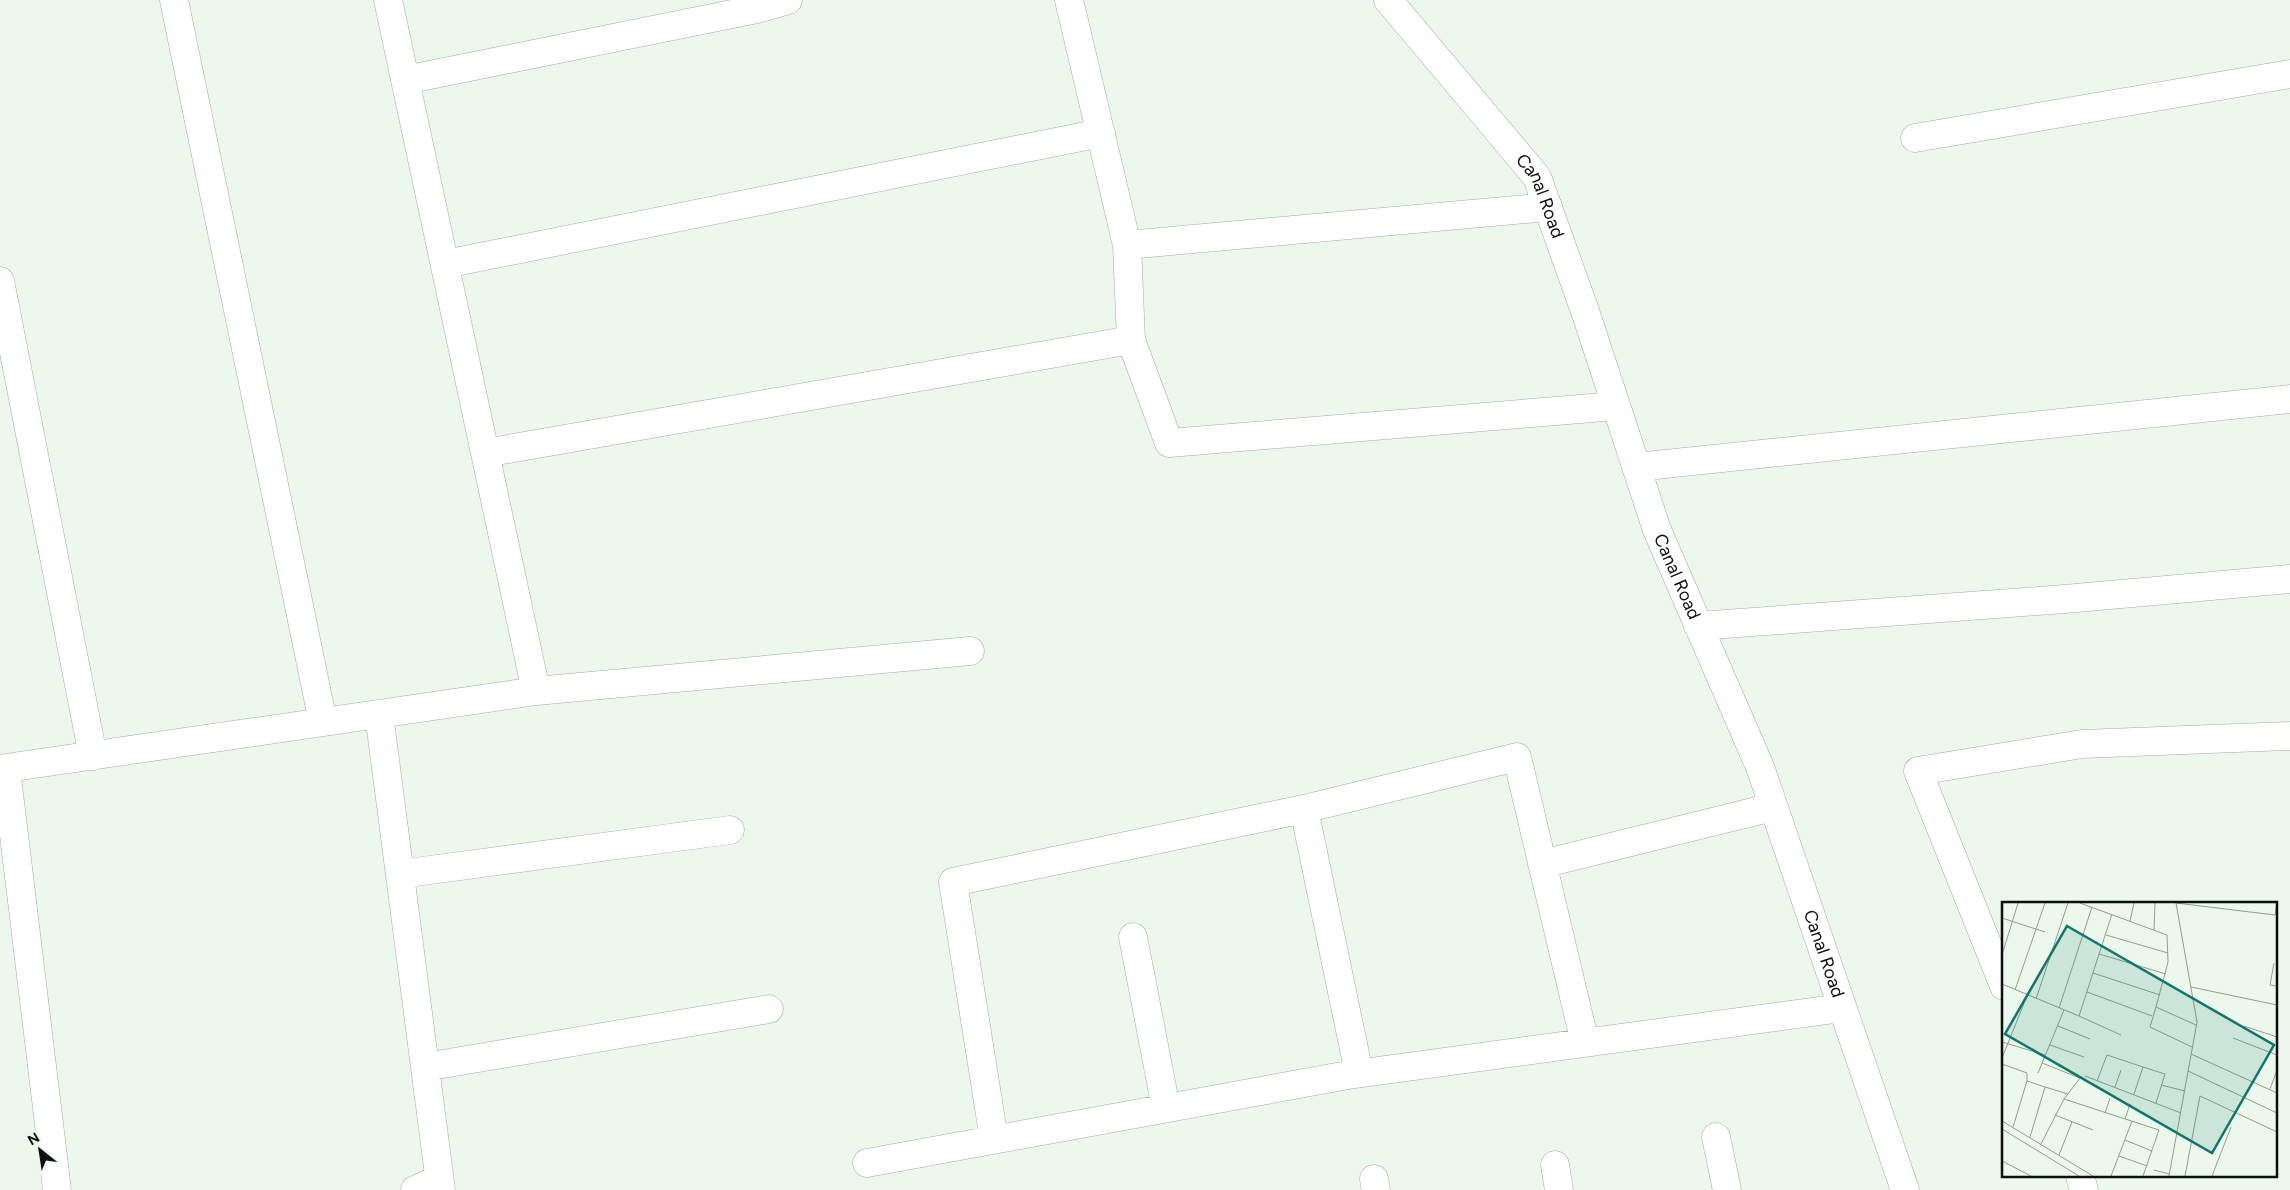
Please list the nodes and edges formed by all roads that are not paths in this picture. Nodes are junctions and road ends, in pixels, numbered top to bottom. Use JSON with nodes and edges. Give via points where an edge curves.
{"nodes":[{"id":1,"x":174,"y":0,"type":"edge"},
{"id":2,"x":388,"y":0,"type":"edge"},
{"id":3,"x":788,"y":0,"type":"edge"},
{"id":4,"x":1069,"y":0,"type":"edge"},
{"id":5,"x":1388,"y":0,"type":"edge"},
{"id":6,"x":2290,"y":74,"type":"edge"},
{"id":7,"x":405,"y":80,"type":"junction"},
{"id":8,"x":1101,"y":133,"type":"junction"},
{"id":9,"x":1914,"y":138,"type":"dead end"},
{"id":10,"x":1548,"y":207,"type":"junction"},
{"id":11,"x":1127,"y":246,"type":"junction"},
{"id":12,"x":445,"y":264,"type":"junction"},
{"id":13,"x":0,"y":281,"type":"edge"},
{"id":14,"x":1131,"y":340,"type":"junction"},
{"id":15,"x":2290,"y":399,"type":"edge"},
{"id":16,"x":1616,"y":406,"type":"junction"},
{"id":17,"x":485,"y":452,"type":"junction"},
{"id":18,"x":1636,"y":467,"type":"junction"},
{"id":19,"x":2290,"y":579,"type":"edge"},
{"id":20,"x":1698,"y":626,"type":"junction"},
{"id":21,"x":970,"y":651,"type":"dead end"},
{"id":22,"x":536,"y":691,"type":"junction"},
{"id":23,"x":379,"y":714,"type":"junction"},
{"id":24,"x":323,"y":722,"type":"junction"},
{"id":25,"x":2290,"y":736,"type":"edge"},
{"id":26,"x":93,"y":756,"type":"junction"},
{"id":27,"x":3,"y":769,"type":"edge"},
{"id":28,"x":1773,"y":807,"type":"junction"},
{"id":29,"x":1304,"y":809,"type":"junction"},
{"id":30,"x":730,"y":830,"type":"dead end"},
{"id":31,"x":1542,"y":864,"type":"junction"},
{"id":32,"x":400,"y":874,"type":"junction"},
{"id":33,"x":1133,"y":937,"type":"dead end"},
{"id":34,"x":2002,"y":981,"type":"edge"},
{"id":35,"x":1842,"y":1008,"type":"junction"},
{"id":36,"x":769,"y":1009,"type":"dead end"},
{"id":37,"x":1585,"y":1043,"type":"junction"},
{"id":38,"x":425,"y":1067,"type":"junction"},
{"id":39,"x":1359,"y":1073,"type":"junction"},
{"id":40,"x":1166,"y":1108,"type":"junction"},
{"id":41,"x":1716,"y":1137,"type":"dead end"},
{"id":42,"x":994,"y":1139,"type":"junction"},
{"id":43,"x":867,"y":1163,"type":"dead end"},
{"id":44,"x":440,"y":1185,"type":"edge"},
{"id":45,"x":57,"y":1190,"type":"edge"},
{"id":46,"x":415,"y":1190,"type":"edge"},
{"id":47,"x":1727,"y":1190,"type":"edge"},
{"id":48,"x":1905,"y":1190,"type":"edge"}],
"edges":[{"from":1,"to":24,"type":"street"},
{"from":2,"to":7,"type":"street"},
{"from":3,"to":7,"type":"street"},
{"from":4,"to":8,"type":"street"},
{"from":5,"to":10,"type":"street","name":"Canal Road","via":[[1537,177]]},
{"from":6,"to":9,"type":"street"},
{"from":7,"to":12,"type":"street"},
{"from":8,"to":11,"type":"street"},
{"from":8,"to":12,"type":"street"},
{"from":10,"to":11,"type":"street"},
{"from":10,"to":16,"type":"street","name":"Canal Road"},
{"from":11,"to":14,"type":"street"},
{"from":12,"to":17,"type":"street"},
{"from":13,"to":26,"type":"street"},
{"from":14,"to":16,"type":"street","via":[[1169,443]]},
{"from":14,"to":17,"type":"street"},
{"from":15,"to":18,"type":"street"},
{"from":16,"to":18,"type":"street","name":"Canal Road"},
{"from":17,"to":22,"type":"street"},
{"from":18,"to":20,"type":"street","name":"Canal Road","via":[[1656,530]]},
{"from":19,"to":20,"type":"street"},
{"from":20,"to":28,"type":"street","name":"Canal Road","via":[[1760,767]]},
{"from":21,"to":22,"type":"street"},
{"from":22,"to":23,"type":"street"},
{"from":23,"to":24,"type":"street"},
{"from":23,"to":32,"type":"street"},
{"from":24,"to":26,"type":"street"},
{"from":25,"to":34,"type":"street","via":[[2082,744],[1918,771]]},
{"from":26,"to":27,"type":"street"},
{"from":27,"to":45,"type":"street"},
{"from":28,"to":31,"type":"street"},
{"from":28,"to":35,"type":"street","name":"Canal Road"},
{"from":29,"to":31,"type":"street","via":[[1517,757]]},
{"from":29,"to":39,"type":"street"},
{"from":29,"to":42,"type":"street","via":[[953,882]]},
{"from":30,"to":32,"type":"street"},
{"from":31,"to":37,"type":"street"},
{"from":32,"to":38,"type":"street"},
{"from":33,"to":40,"type":"street"},
{"from":35,"to":37,"type":"street"},
{"from":35,"to":48,"type":"street","name":"Canal Road"},
{"from":36,"to":38,"type":"street"},
{"from":37,"to":39,"type":"street"},
{"from":38,"to":44,"type":"street"},
{"from":39,"to":40,"type":"street"},
{"from":40,"to":42,"type":"street"},
{"from":41,"to":47,"type":"street"},
{"from":42,"to":43,"type":"street"},
{"from":44,"to":46,"type":"street"}]}
